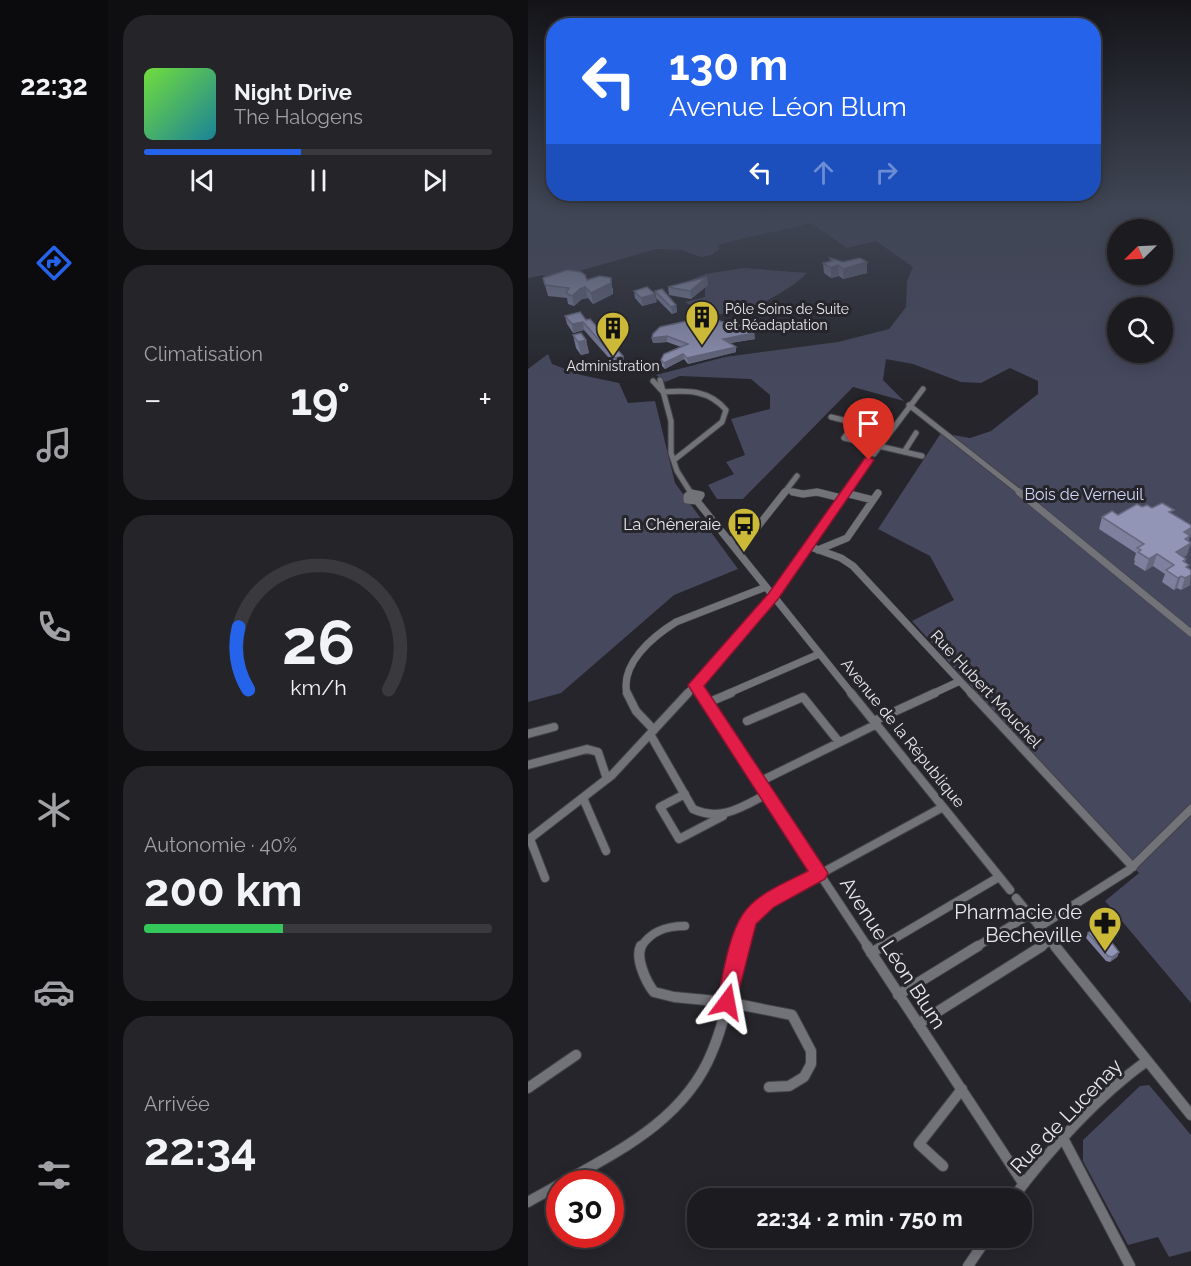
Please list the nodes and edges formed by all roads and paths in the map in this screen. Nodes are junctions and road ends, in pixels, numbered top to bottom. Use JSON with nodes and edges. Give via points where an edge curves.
{"nodes":[{"id":1,"x":657,"y":380,"type":"dead end"},
{"id":2,"x":923,"y":389,"type":"dead end"},
{"id":3,"x":663,"y":392,"type":"junction"},
{"id":4,"x":909,"y":405,"type":"junction"},
{"id":5,"x":831,"y":417,"type":"dead end"},
{"id":6,"x":850,"y":430,"type":"junction"},
{"id":7,"x":916,"y":433,"type":"dead end"},
{"id":8,"x":886,"y":436,"type":"junction"},
{"id":9,"x":879,"y":446,"type":"junction"},
{"id":10,"x":904,"y":452,"type":"junction"},
{"id":11,"x":874,"y":454,"type":"dead end"},
{"id":12,"x":922,"y":456,"type":"dead end"},
{"id":13,"x":674,"y":460,"type":"junction"},
{"id":14,"x":869,"y":460,"type":"dead end"},
{"id":15,"x":797,"y":476,"type":"dead end"},
{"id":16,"x":786,"y":490,"type":"junction"},
{"id":17,"x":878,"y":493,"type":"dead end"},
{"id":18,"x":843,"y":496,"type":"junction"},
{"id":19,"x":873,"y":500,"type":"junction"},
{"id":20,"x":729,"y":541,"type":"junction"},
{"id":21,"x":808,"y":546,"type":"junction"},
{"id":22,"x":818,"y":550,"type":"junction"},
{"id":23,"x":766,"y":587,"type":"junction"},
{"id":24,"x":773,"y":596,"type":"junction"},
{"id":25,"x":1191,"y":633,"type":"edge"},
{"id":26,"x":819,"y":654,"type":"junction"},
{"id":27,"x":960,"y":681,"type":"junction"},
{"id":28,"x":696,"y":685,"type":"junction"},
{"id":29,"x":707,"y":703,"type":"junction"},
{"id":30,"x":747,"y":721,"type":"dead end"},
{"id":31,"x":875,"y":723,"type":"junction"},
{"id":32,"x":554,"y":727,"type":"dead end"},
{"id":33,"x":652,"y":732,"type":"junction"},
{"id":34,"x":528,"y":734,"type":"edge"},
{"id":35,"x":839,"y":742,"type":"junction"},
{"id":36,"x":528,"y":765,"type":"edge"},
{"id":37,"x":607,"y":779,"type":"junction"},
{"id":38,"x":759,"y":782,"type":"junction"},
{"id":39,"x":685,"y":794,"type":"junction"},
{"id":40,"x":767,"y":794,"type":"junction"},
{"id":41,"x":583,"y":798,"type":"junction"},
{"id":42,"x":943,"y":807,"type":"junction"},
{"id":43,"x":1191,"y":809,"type":"edge"},
{"id":44,"x":723,"y":816,"type":"junction"},
{"id":45,"x":529,"y":839,"type":"edge"},
{"id":46,"x":606,"y":851,"type":"dead end"},
{"id":47,"x":1133,"y":867,"type":"junction"},
{"id":48,"x":819,"y":873,"type":"junction"},
{"id":49,"x":999,"y":877,"type":"junction"},
{"id":50,"x":545,"y":878,"type":"dead end"},
{"id":51,"x":1010,"y":890,"type":"dead end"},
{"id":52,"x":1016,"y":898,"type":"dead end"},
{"id":53,"x":1029,"y":915,"type":"junction"},
{"id":54,"x":685,"y":926,"type":"dead end"},
{"id":55,"x":1039,"y":927,"type":"junction"},
{"id":56,"x":1050,"y":941,"type":"junction"},
{"id":57,"x":871,"y":953,"type":"junction"},
{"id":58,"x":898,"y":995,"type":"junction"},
{"id":59,"x":727,"y":1002,"type":"junction"},
{"id":60,"x":918,"y":1024,"type":"junction"},
{"id":61,"x":576,"y":1055,"type":"dead end"},
{"id":62,"x":1147,"y":1061,"type":"junction"},
{"id":63,"x":769,"y":1087,"type":"dead end"},
{"id":64,"x":528,"y":1088,"type":"edge"},
{"id":65,"x":962,"y":1089,"type":"junction"},
{"id":66,"x":1191,"y":1115,"type":"edge"},
{"id":67,"x":1063,"y":1138,"type":"junction"},
{"id":68,"x":943,"y":1166,"type":"dead end"},
{"id":69,"x":584,"y":1170,"type":"edge"},
{"id":70,"x":1023,"y":1183,"type":"junction"},
{"id":71,"x":1020,"y":1188,"type":"edge"},
{"id":72,"x":546,"y":1192,"type":"edge"},
{"id":73,"x":528,"y":1202,"type":"edge"},
{"id":74,"x":980,"y":1248,"type":"edge"},
{"id":75,"x":968,"y":1266,"type":"edge"},
{"id":76,"x":1130,"y":1266,"type":"edge"}],
"edges":[{"from":1,"to":3,"type":"street"},
{"from":2,"to":4,"type":"street"},
{"from":3,"to":13,"type":"street","via":[[671,421]]},
{"from":3,"to":13,"type":"street","via":[[703,393],[715,398],[726,410],[722,422]]},
{"from":4,"to":8,"type":"street"},
{"from":4,"to":25,"type":"street"},
{"from":5,"to":6,"type":"street","via":[[855,423]]},
{"from":6,"to":8,"type":"street"},
{"from":6,"to":9,"type":"street","via":[[844,438]]},
{"from":7,"to":10,"type":"street"},
{"from":8,"to":9,"type":"street"},
{"from":9,"to":10,"type":"street"},
{"from":9,"to":11,"type":"street"},
{"from":10,"to":12,"type":"street"},
{"from":13,"to":20,"type":"street","name":"Avenue de la République","via":[[691,494],[687,500],[697,501]]},
{"from":14,"to":18,"type":"street"},
{"from":15,"to":16,"type":"street"},
{"from":16,"to":18,"type":"street"},
{"from":16,"to":20,"type":"street","via":[[755,530]]},
{"from":17,"to":19,"type":"street"},
{"from":18,"to":19,"type":"street"},
{"from":18,"to":21,"type":"street"},
{"from":19,"to":22,"type":"street","via":[[847,538]]},
{"from":20,"to":23,"type":"street","name":"Avenue de la République"},
{"from":21,"to":22,"type":"street","name":"Rue Hubert Mouchel"},
{"from":21,"to":24,"type":"street"},
{"from":22,"to":27,"type":"street","name":"Rue Hubert Mouchel","via":[[853,566]]},
{"from":23,"to":24,"type":"street","name":"Avenue de la République"},
{"from":23,"to":33,"type":"street","via":[[676,622],[633,662],[624,680],[625,690]]},
{"from":24,"to":26,"type":"street","name":"Avenue de la République"},
{"from":24,"to":28,"type":"street"},
{"from":26,"to":29,"type":"street"},
{"from":26,"to":31,"type":"street","name":"Avenue de la République"},
{"from":27,"to":31,"type":"street"},
{"from":27,"to":47,"type":"street","name":"Rue Hubert Mouchel"},
{"from":28,"to":29,"type":"street","name":"Avenue Léon Blum"},
{"from":28,"to":33,"type":"street"},
{"from":29,"to":38,"type":"street","name":"Avenue Léon Blum"},
{"from":30,"to":35,"type":"street","via":[[803,697]]},
{"from":31,"to":35,"type":"street"},
{"from":31,"to":42,"type":"street","name":"Avenue de la République"},
{"from":32,"to":34,"type":"street"},
{"from":33,"to":37,"type":"street"},
{"from":33,"to":39,"type":"street"},
{"from":35,"to":38,"type":"street"},
{"from":36,"to":37,"type":"street","via":[[594,750]]},
{"from":37,"to":41,"type":"street"},
{"from":38,"to":40,"type":"street","name":"Avenue Léon Blum"},
{"from":39,"to":44,"type":"street","via":[[693,809]]},
{"from":39,"to":44,"type":"street","via":[[660,807],[679,839]]},
{"from":40,"to":44,"type":"street"},
{"from":40,"to":48,"type":"street","name":"Avenue Léon Blum"},
{"from":41,"to":45,"type":"street"},
{"from":41,"to":46,"type":"street"},
{"from":42,"to":48,"type":"street"},
{"from":42,"to":49,"type":"street","name":"Avenue de la République"},
{"from":43,"to":47,"type":"street"},
{"from":45,"to":50,"type":"street"},
{"from":47,"to":55,"type":"street"},
{"from":48,"to":57,"type":"street","name":"Avenue Léon Blum"},
{"from":48,"to":59,"type":"street","via":[[768,902],[750,919],[743,932]]},
{"from":49,"to":51,"type":"street","name":"Avenue de la République"},
{"from":49,"to":57,"type":"street"},
{"from":52,"to":53,"type":"street"},
{"from":53,"to":55,"type":"street"},
{"from":53,"to":58,"type":"street"},
{"from":54,"to":59,"type":"street","via":[[669,926],[647,938],[639,950],[650,987],[654,992],[674,997]]},
{"from":55,"to":56,"type":"street"},
{"from":56,"to":60,"type":"street"},
{"from":56,"to":62,"type":"street"},
{"from":57,"to":58,"type":"street","name":"Avenue Léon Blum"},
{"from":58,"to":60,"type":"street","name":"Avenue Léon Blum"},
{"from":59,"to":63,"type":"street","via":[[792,1015],[811,1051],[811,1064],[804,1077],[789,1086]]},
{"from":59,"to":69,"type":"street","via":[[706,1065],[681,1103],[641,1137]]},
{"from":60,"to":65,"type":"street","name":"Avenue Léon Blum"},
{"from":61,"to":64,"type":"street"},
{"from":62,"to":66,"type":"street"},
{"from":62,"to":67,"type":"street","name":"Rue de Lucenay"},
{"from":65,"to":68,"type":"street","via":[[919,1144]]},
{"from":65,"to":70,"type":"street","name":"Avenue Léon Blum"},
{"from":67,"to":70,"type":"street","name":"Rue de Lucenay"},
{"from":67,"to":76,"type":"street"},
{"from":70,"to":71,"type":"street","name":"Rue de Lucenay"},
{"from":72,"to":73,"type":"street"},
{"from":74,"to":75,"type":"street"}]}
